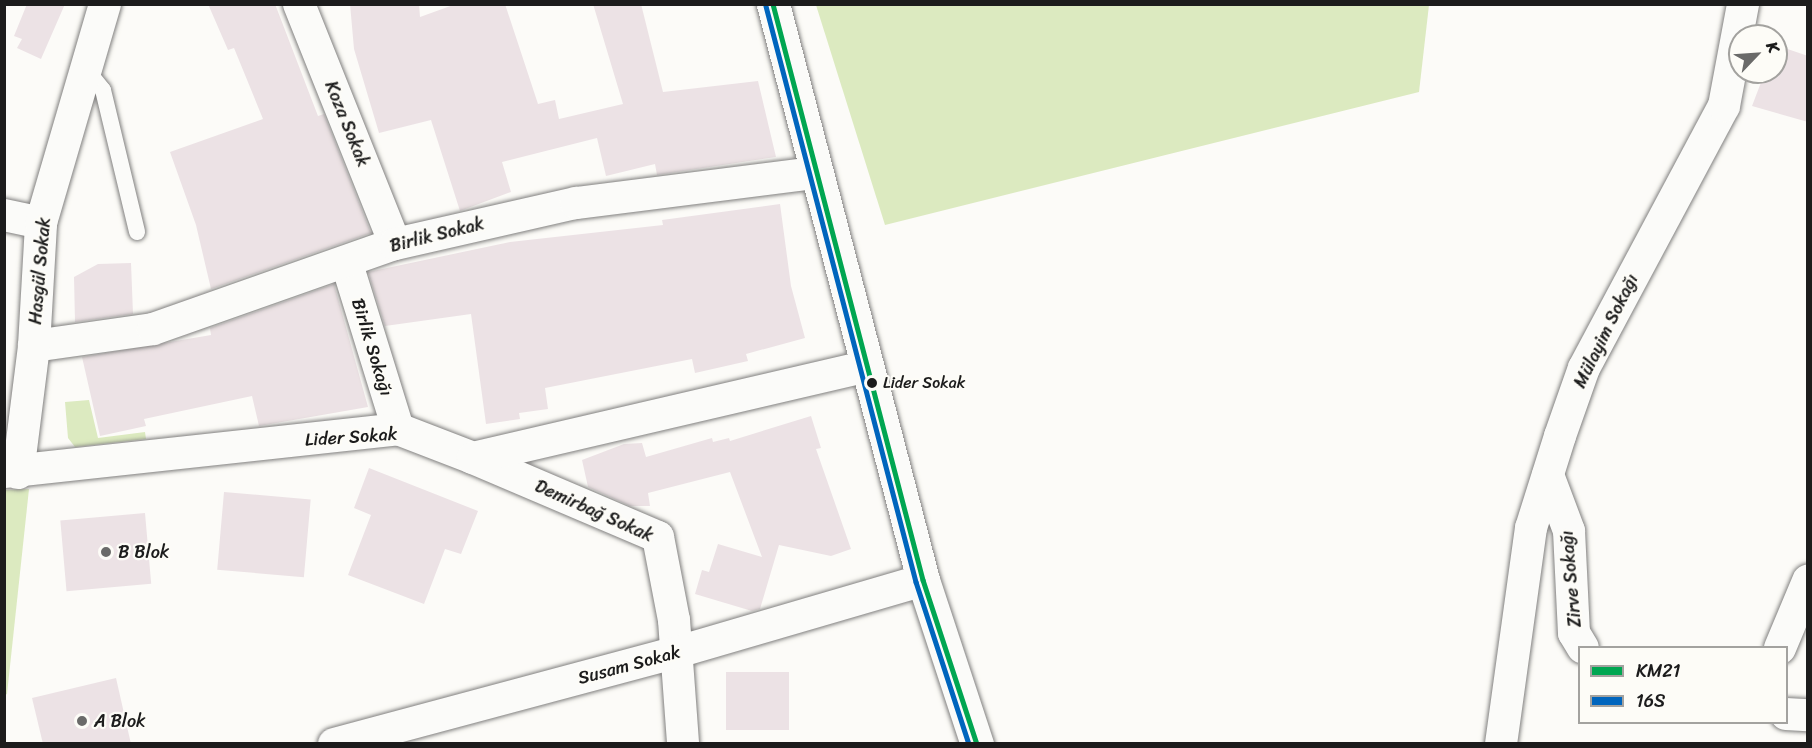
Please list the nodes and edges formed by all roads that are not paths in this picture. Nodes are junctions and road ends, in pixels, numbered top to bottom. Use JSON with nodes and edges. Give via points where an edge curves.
{"nodes":[{"id":1,"x":105,"y":4,"type":"edge"},
{"id":2,"x":299,"y":4,"type":"edge"},
{"id":3,"x":773,"y":4,"type":"edge"},
{"id":4,"x":1743,"y":4,"type":"edge"},
{"id":5,"x":86,"y":69,"type":"junction"},
{"id":6,"x":815,"y":172,"type":"junction"},
{"id":7,"x":4,"y":214,"type":"edge"},
{"id":8,"x":41,"y":223,"type":"junction"},
{"id":9,"x":137,"y":232,"type":"dead end"},
{"id":10,"x":395,"y":244,"type":"junction"},
{"id":11,"x":347,"y":264,"type":"junction"},
{"id":12,"x":34,"y":346,"type":"junction"},
{"id":13,"x":865,"y":366,"type":"junction"},
{"id":14,"x":398,"y":429,"type":"junction"},
{"id":15,"x":473,"y":458,"type":"junction"},
{"id":16,"x":11,"y":473,"type":"edge"},
{"id":17,"x":1548,"y":475,"type":"junction"},
{"id":18,"x":922,"y":580,"type":"junction"},
{"id":19,"x":1808,"y":581,"type":"edge"},
{"id":20,"x":1582,"y":646,"type":"edge"},
{"id":21,"x":1781,"y":646,"type":"edge"},
{"id":22,"x":674,"y":653,"type":"junction"},
{"id":23,"x":1788,"y":714,"type":"edge"},
{"id":24,"x":1808,"y":715,"type":"edge"},
{"id":25,"x":398,"y":735,"type":"edge"},
{"id":26,"x":334,"y":744,"type":"edge"},
{"id":27,"x":683,"y":744,"type":"edge"},
{"id":28,"x":977,"y":744,"type":"edge"},
{"id":29,"x":1501,"y":744,"type":"edge"}],
"edges":[{"from":1,"to":5,"type":"street","name":"Hasgül Sokak"},
{"from":2,"to":10,"type":"street","name":"Koza Sokak"},
{"from":3,"to":6,"type":"main road"},
{"from":4,"to":17,"type":"street","name":"Mülayim Sokağı","via":[[1724,106],[1584,368]]},
{"from":5,"to":8,"type":"street","name":"Hasgül Sokak"},
{"from":5,"to":9,"type":"lane","via":[[103,90]]},
{"from":6,"to":10,"type":"street","name":"Birlik Sokak","via":[[576,203]]},
{"from":6,"to":13,"type":"main road"},
{"from":7,"to":8,"type":"street"},
{"from":8,"to":12,"type":"street","name":"Hasgül Sokak"},
{"from":10,"to":11,"type":"street","name":"Birlik Sokak"},
{"from":11,"to":12,"type":"street","name":"Birlik Sokak","via":[[153,329]]},
{"from":11,"to":14,"type":"street","name":"Birlik Sokağı"},
{"from":12,"to":16,"type":"street","name":"Hasgül Sokak"},
{"from":13,"to":15,"type":"street"},
{"from":13,"to":18,"type":"main road"},
{"from":14,"to":15,"type":"street","name":"Lider Sokak"},
{"from":14,"to":16,"type":"street","name":"Lider Sokak"},
{"from":15,"to":22,"type":"street","name":"Demirbağ Sokak","via":[[658,537],[674,620]]},
{"from":17,"to":20,"type":"street","name":"Zirve Sokağı","via":[[1569,531],[1574,633]]},
{"from":17,"to":29,"type":"street","name":"Mülayim Sokağı","via":[[1531,528]]},
{"from":18,"to":22,"type":"street","name":"Susam Sokak"},
{"from":18,"to":28,"type":"main road"},
{"from":19,"to":21,"type":"street"},
{"from":22,"to":25,"type":"street","name":"Susam Sokak"},
{"from":22,"to":27,"type":"street","name":"Demirbağ Sokak"},
{"from":23,"to":24,"type":"street"},
{"from":25,"to":26,"type":"street","name":"Susam Sokak"}]}
